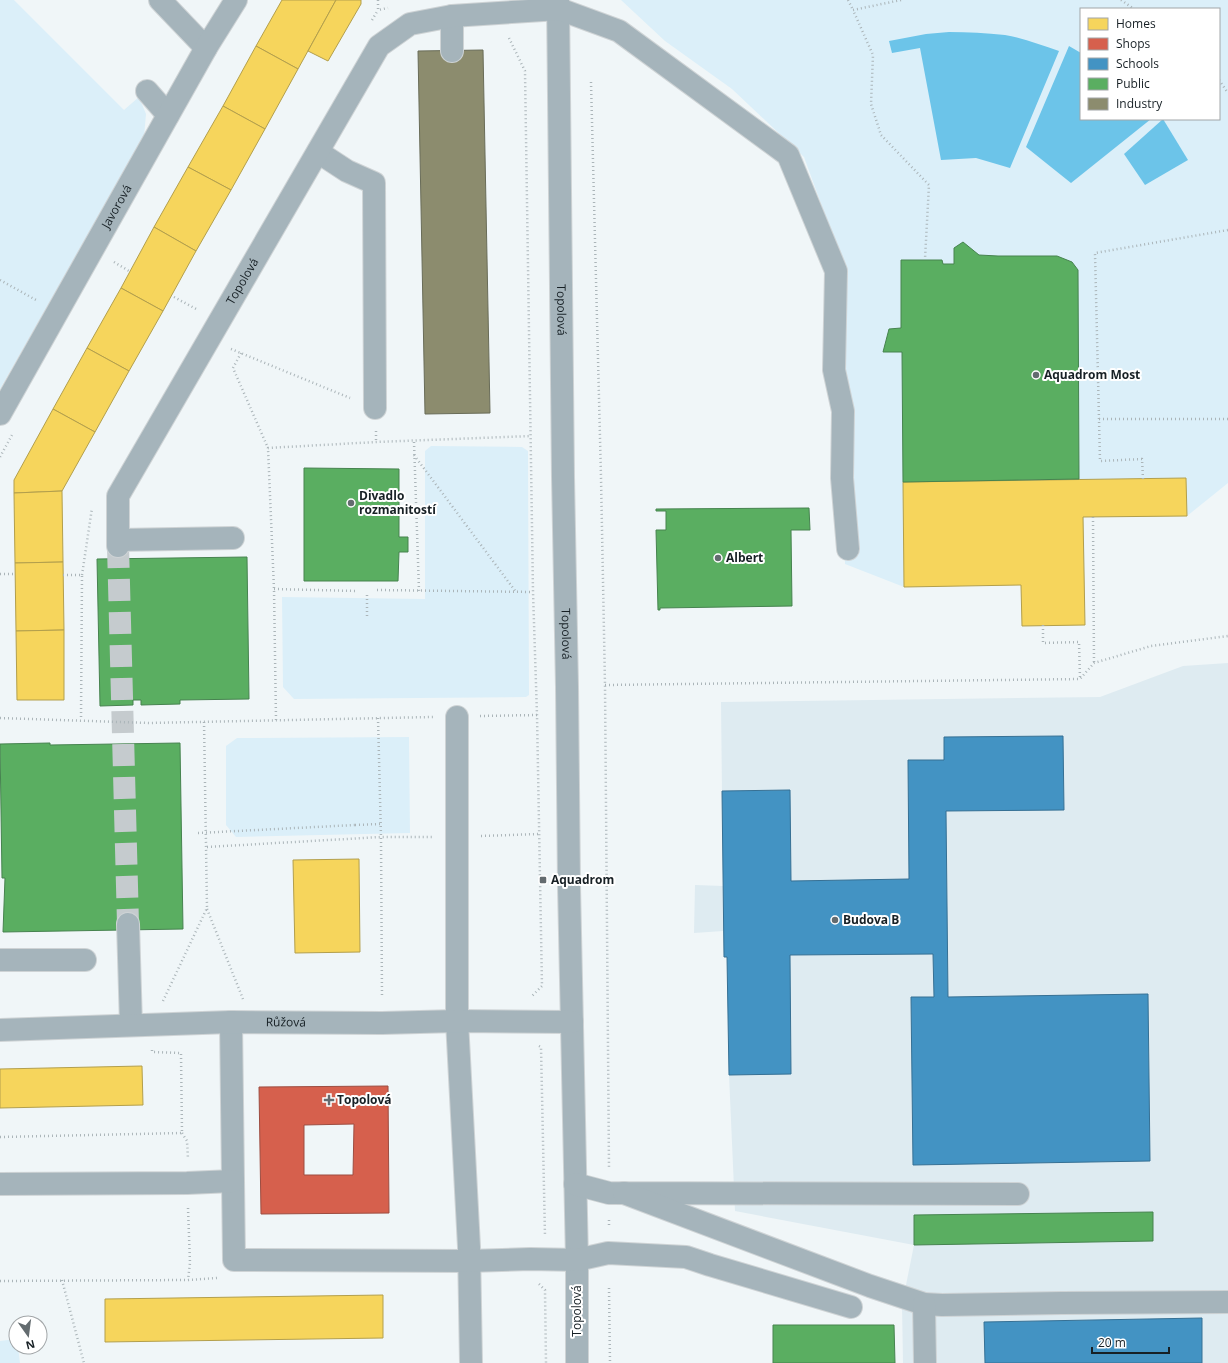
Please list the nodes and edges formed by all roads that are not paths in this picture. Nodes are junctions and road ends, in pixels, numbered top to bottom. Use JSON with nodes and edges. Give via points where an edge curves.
{"nodes":[{"id":1,"x":160,"y":0,"type":"edge"},
{"id":2,"x":236,"y":0,"type":"edge"},
{"id":3,"x":558,"y":4,"type":"edge"},
{"id":4,"x":452,"y":16,"type":"junction"},
{"id":5,"x":206,"y":48,"type":"junction"},
{"id":6,"x":452,"y":50,"type":"dead end"},
{"id":7,"x":147,"y":90,"type":"dead end"},
{"id":8,"x":168,"y":115,"type":"junction"},
{"id":9,"x":318,"y":152,"type":"junction"},
{"id":10,"x":375,"y":408,"type":"road end"},
{"id":11,"x":0,"y":414,"type":"edge"},
{"id":12,"x":233,"y":538,"type":"dead end"},
{"id":13,"x":848,"y":549,"type":"dead end"},
{"id":14,"x":457,"y":717,"type":"road end"},
{"id":15,"x":128,"y":924,"type":"tunnel mouth"},
{"id":16,"x":0,"y":960,"type":"edge"},
{"id":17,"x":85,"y":960,"type":"dead end"},
{"id":18,"x":231,"y":1022,"type":"junction"},
{"id":19,"x":457,"y":1022,"type":"junction"},
{"id":20,"x":572,"y":1022,"type":"junction"},
{"id":21,"x":142,"y":1025,"type":"junction"},
{"id":22,"x":0,"y":1030,"type":"edge"},
{"id":23,"x":233,"y":1181,"type":"junction"},
{"id":24,"x":0,"y":1184,"type":"edge"},
{"id":25,"x":575,"y":1184,"type":"junction"},
{"id":26,"x":616,"y":1193,"type":"junction"},
{"id":27,"x":1018,"y":1194,"type":"dead end"},
{"id":28,"x":469,"y":1254,"type":"junction"},
{"id":29,"x":577,"y":1260,"type":"junction"},
{"id":30,"x":1228,"y":1302,"type":"edge"},
{"id":31,"x":924,"y":1304,"type":"junction"},
{"id":32,"x":851,"y":1307,"type":"dead end"},
{"id":33,"x":471,"y":1363,"type":"edge"},
{"id":34,"x":577,"y":1363,"type":"edge"},
{"id":35,"x":925,"y":1363,"type":"edge"}],
"edges":[{"from":1,"to":5,"type":"street"},
{"from":2,"to":5,"type":"street","name":"Javorová"},
{"from":3,"to":4,"type":"street","name":"Topolová"},
{"from":3,"to":13,"type":"street","via":[[619,31],[788,155],[836,271],[834,370],[843,411],[842,478]]},
{"from":3,"to":20,"type":"street","name":"Topolová"},
{"from":4,"to":6,"type":"street"},
{"from":4,"to":9,"type":"street","name":"Topolová","via":[[410,24],[379,46]]},
{"from":5,"to":8,"type":"street","name":"Javorová"},
{"from":7,"to":8,"type":"street"},
{"from":8,"to":11,"type":"street","name":"Javorová"},
{"from":9,"to":10,"type":"street","via":[[347,171],[374,183]]},
{"from":9,"to":12,"type":"street","name":"Topolová","via":[[118,496],[118,543]]},
{"from":14,"to":19,"type":"street"},
{"from":15,"to":21,"type":"street"},
{"from":16,"to":17,"type":"street"},
{"from":18,"to":19,"type":"street","name":"Růžová"},
{"from":18,"to":21,"type":"street","name":"Růžová"},
{"from":18,"to":23,"type":"street"},
{"from":19,"to":20,"type":"street","name":"Růžová"},
{"from":19,"to":28,"type":"street"},
{"from":20,"to":25,"type":"street","name":"Topolová"},
{"from":21,"to":22,"type":"street","name":"Růžová"},
{"from":23,"to":24,"type":"street","via":[[187,1184]]},
{"from":23,"to":28,"type":"street","via":[[234,1260]]},
{"from":25,"to":26,"type":"street"},
{"from":25,"to":29,"type":"street","name":"Topolová"},
{"from":26,"to":27,"type":"street"},
{"from":26,"to":31,"type":"street"},
{"from":28,"to":29,"type":"street"},
{"from":28,"to":33,"type":"street"},
{"from":29,"to":32,"type":"street","via":[[608,1253],[686,1257]]},
{"from":29,"to":34,"type":"street","name":"Topolová"},
{"from":30,"to":31,"type":"street"},
{"from":31,"to":35,"type":"street"}]}
